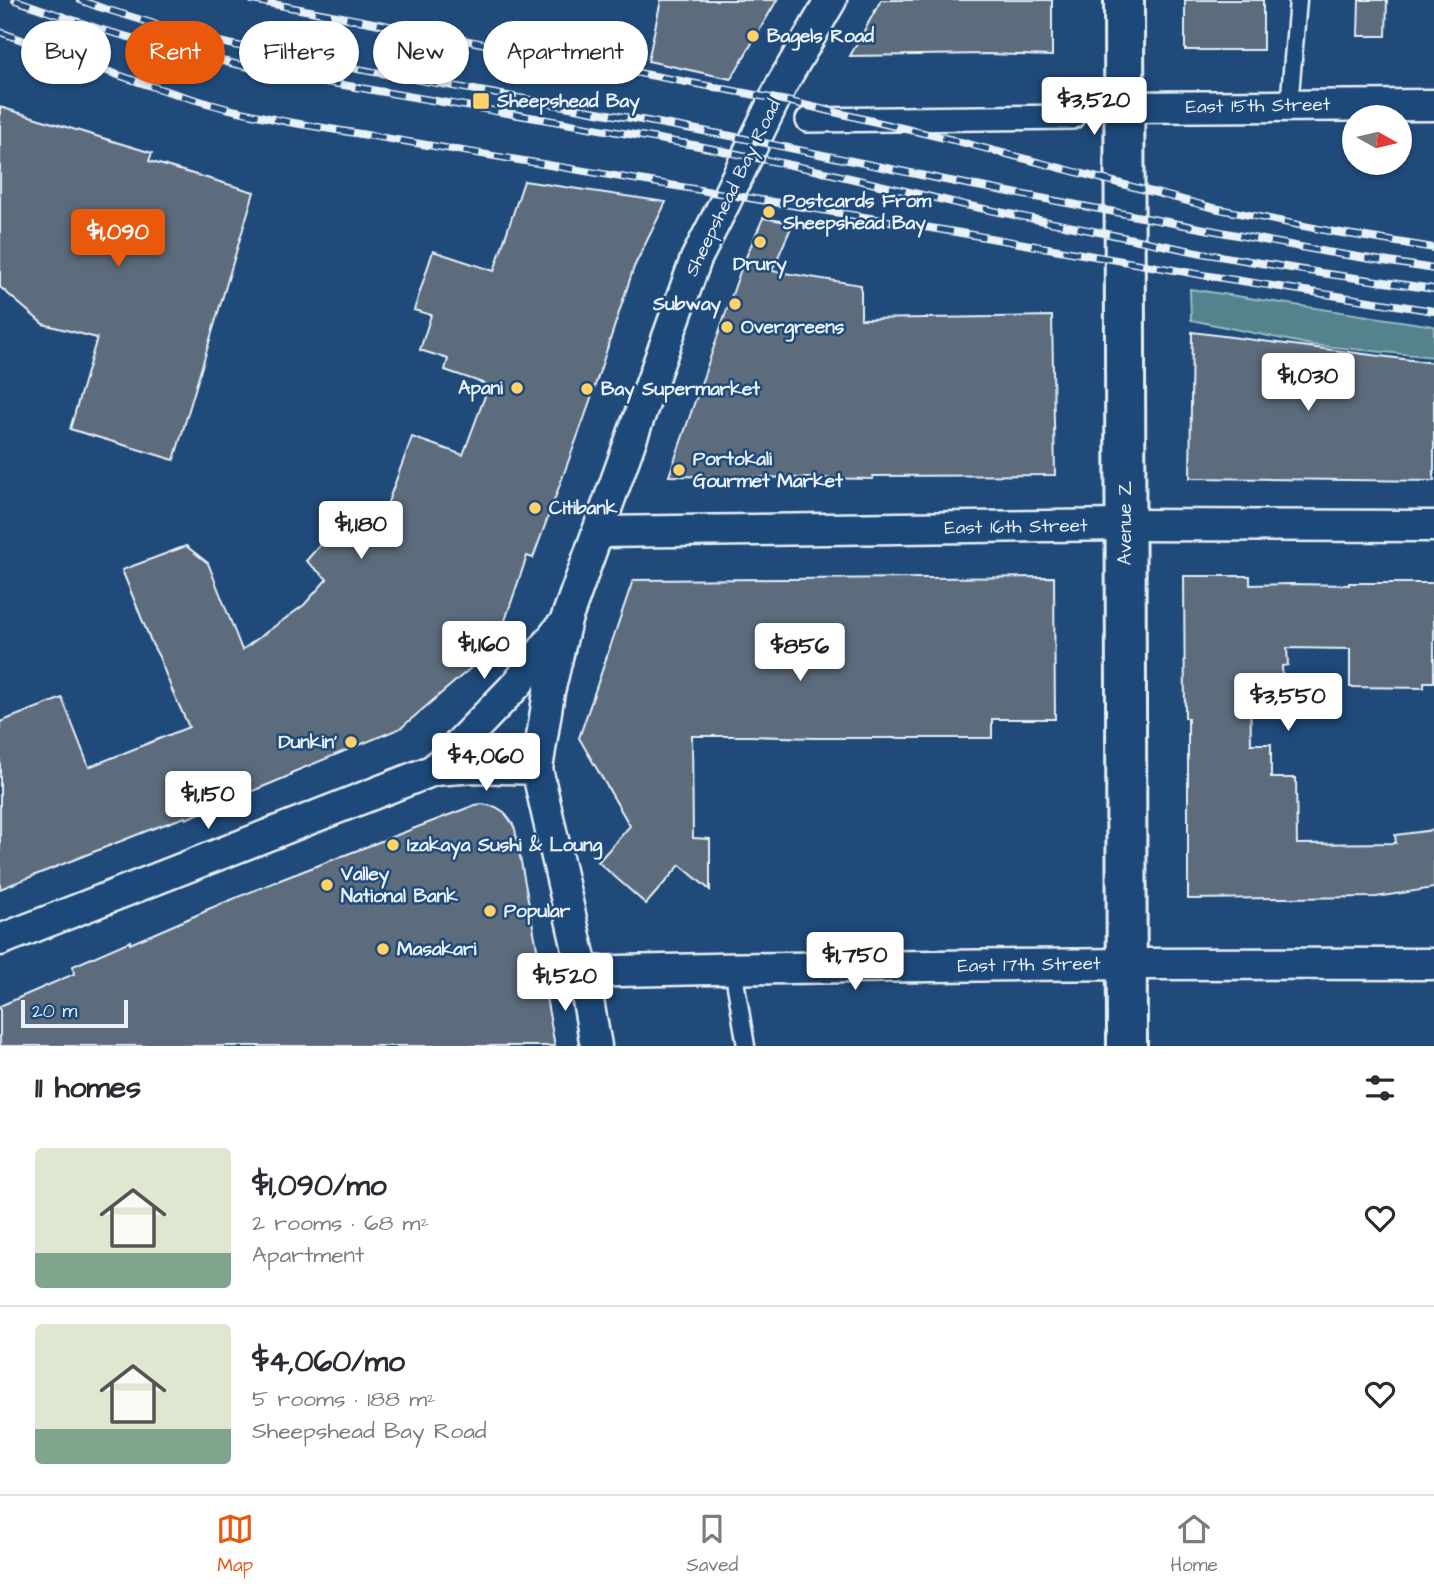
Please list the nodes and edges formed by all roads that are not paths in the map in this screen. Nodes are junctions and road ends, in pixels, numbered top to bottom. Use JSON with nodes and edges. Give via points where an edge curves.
{"nodes":[{"id":1,"x":831,"y":0,"type":"edge"},
{"id":2,"x":1124,"y":0,"type":"edge"},
{"id":3,"x":1298,"y":0,"type":"edge"},
{"id":4,"x":1434,"y":105,"type":"edge"},
{"id":5,"x":1289,"y":106,"type":"junction"},
{"id":6,"x":1124,"y":107,"type":"junction"},
{"id":7,"x":1072,"y":117,"type":"dead end"},
{"id":8,"x":808,"y":120,"type":"dead end"},
{"id":9,"x":1125,"y":525,"type":"junction"},
{"id":10,"x":1434,"y":526,"type":"edge"},
{"id":11,"x":598,"y":531,"type":"junction"},
{"id":12,"x":566,"y":620,"type":"junction"},
{"id":13,"x":537,"y":769,"type":"junction"},
{"id":14,"x":434,"y":770,"type":"junction"},
{"id":15,"x":0,"y":940,"type":"edge"},
{"id":16,"x":1127,"y":963,"type":"junction"},
{"id":17,"x":1434,"y":964,"type":"edge"},
{"id":18,"x":733,"y":968,"type":"junction"},
{"id":19,"x":583,"y":972,"type":"junction"},
{"id":20,"x":596,"y":1046,"type":"edge"},
{"id":21,"x":746,"y":1046,"type":"edge"},
{"id":22,"x":1127,"y":1046,"type":"edge"}],
"edges":[{"from":1,"to":11,"type":"street","name":"Sheepshead Bay Road","via":[[782,85],[696,259]]},
{"from":2,"to":6,"type":"street","name":"Avenue Z"},
{"from":3,"to":5,"type":"lane"},
{"from":4,"to":5,"type":"street","name":"East 15th Street"},
{"from":5,"to":6,"type":"street","name":"East 15th Street"},
{"from":6,"to":9,"type":"street","name":"Avenue Z"},
{"from":7,"to":8,"type":"street"},
{"from":9,"to":10,"type":"street","name":"East 16th Street"},
{"from":9,"to":11,"type":"street","name":"East 16th Street"},
{"from":9,"to":16,"type":"street","name":"Avenue Z"},
{"from":11,"to":12,"type":"street","name":"Sheepshead Bay Road"},
{"from":12,"to":13,"type":"street","name":"Sheepshead Bay Road"},
{"from":12,"to":14,"type":"street","name":"Sheepshead Bay Road","via":[[518,683]]},
{"from":13,"to":14,"type":"street","name":"Sheepshead Bay Road"},
{"from":13,"to":19,"type":"street"},
{"from":14,"to":15,"type":"street","name":"Sheepshead Bay Road"},
{"from":16,"to":17,"type":"street","name":"East 17th Street"},
{"from":16,"to":18,"type":"street","name":"East 17th Street"},
{"from":16,"to":22,"type":"street","name":"Avenue Z"},
{"from":18,"to":19,"type":"street","name":"East 17th Street"},
{"from":18,"to":21,"type":"lane"},
{"from":19,"to":20,"type":"street"}]}
